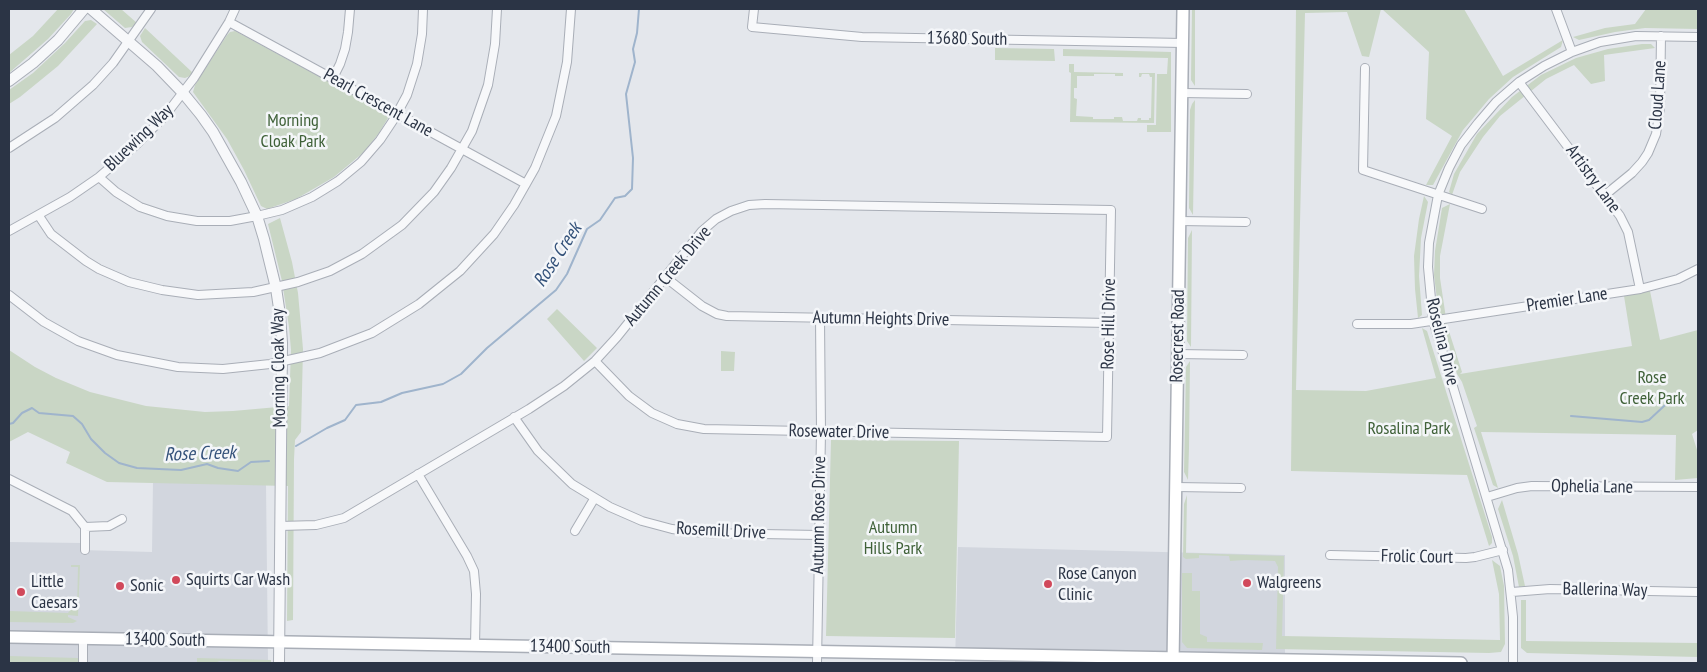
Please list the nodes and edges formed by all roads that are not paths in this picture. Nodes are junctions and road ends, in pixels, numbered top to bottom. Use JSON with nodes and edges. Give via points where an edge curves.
{"nodes":[{"id":1,"x":84,"y":9,"type":"edge"},
{"id":2,"x":91,"y":9,"type":"edge"},
{"id":3,"x":151,"y":9,"type":"edge"},
{"id":4,"x":235,"y":9,"type":"edge"},
{"id":5,"x":350,"y":9,"type":"edge"},
{"id":6,"x":423,"y":9,"type":"edge"},
{"id":7,"x":497,"y":9,"type":"edge"},
{"id":8,"x":571,"y":9,"type":"edge"},
{"id":9,"x":754,"y":9,"type":"edge"},
{"id":10,"x":1183,"y":9,"type":"edge"},
{"id":11,"x":1556,"y":9,"type":"edge"},
{"id":12,"x":229,"y":22,"type":"junction"},
{"id":13,"x":1661,"y":36,"type":"junction"},
{"id":14,"x":1698,"y":37,"type":"edge"},
{"id":15,"x":129,"y":41,"type":"junction"},
{"id":16,"x":1182,"y":43,"type":"junction"},
{"id":17,"x":1572,"y":52,"type":"junction"},
{"id":18,"x":1365,"y":68,"type":"dead end"},
{"id":19,"x":332,"y":78,"type":"junction"},
{"id":20,"x":9,"y":81,"type":"edge"},
{"id":21,"x":1519,"y":82,"type":"junction"},
{"id":22,"x":183,"y":93,"type":"junction"},
{"id":23,"x":1182,"y":93,"type":"junction"},
{"id":24,"x":1247,"y":94,"type":"dead end"},
{"id":25,"x":398,"y":114,"type":"junction"},
{"id":26,"x":9,"y":148,"type":"edge"},
{"id":27,"x":462,"y":149,"type":"junction"},
{"id":28,"x":99,"y":177,"type":"junction"},
{"id":29,"x":526,"y":184,"type":"junction"},
{"id":30,"x":1438,"y":195,"type":"junction"},
{"id":31,"x":1605,"y":195,"type":"junction"},
{"id":32,"x":1482,"y":209,"type":"dead end"},
{"id":33,"x":1111,"y":210,"type":"joint"},
{"id":34,"x":39,"y":216,"type":"junction"},
{"id":35,"x":257,"y":216,"type":"junction"},
{"id":36,"x":1180,"y":221,"type":"junction"},
{"id":37,"x":1246,"y":222,"type":"dead end"},
{"id":38,"x":9,"y":231,"type":"edge"},
{"id":39,"x":1698,"y":269,"type":"edge"},
{"id":40,"x":665,"y":276,"type":"junction"},
{"id":41,"x":276,"y":288,"type":"junction"},
{"id":42,"x":1640,"y":289,"type":"junction"},
{"id":43,"x":9,"y":295,"type":"edge"},
{"id":44,"x":820,"y":318,"type":"junction"},
{"id":45,"x":1433,"y":320,"type":"junction"},
{"id":46,"x":1109,"y":323,"type":"junction"},
{"id":47,"x":1357,"y":324,"type":"dead end"},
{"id":48,"x":1178,"y":354,"type":"junction"},
{"id":49,"x":1243,"y":355,"type":"dead end"},
{"id":50,"x":595,"y":360,"type":"junction"},
{"id":51,"x":282,"y":362,"type":"junction"},
{"id":52,"x":514,"y":417,"type":"junction"},
{"id":53,"x":821,"y":432,"type":"junction"},
{"id":54,"x":1107,"y":437,"type":"joint"},
{"id":55,"x":418,"y":474,"type":"junction"},
{"id":56,"x":9,"y":479,"type":"edge"},
{"id":57,"x":1176,"y":487,"type":"junction"},
{"id":58,"x":1698,"y":487,"type":"edge"},
{"id":59,"x":1241,"y":488,"type":"dead end"},
{"id":60,"x":1487,"y":497,"type":"junction"},
{"id":61,"x":594,"y":499,"type":"junction"},
{"id":62,"x":122,"y":519,"type":"dead end"},
{"id":63,"x":280,"y":526,"type":"junction"},
{"id":64,"x":85,"y":527,"type":"junction"},
{"id":65,"x":574,"y":532,"type":"dead end"},
{"id":66,"x":819,"y":535,"type":"junction"},
{"id":67,"x":85,"y":550,"type":"dead end"},
{"id":68,"x":1503,"y":550,"type":"junction"},
{"id":69,"x":1330,"y":555,"type":"dead end"},
{"id":70,"x":1512,"y":592,"type":"junction"},
{"id":71,"x":1698,"y":592,"type":"edge"},
{"id":72,"x":9,"y":637,"type":"edge"},
{"id":73,"x":83,"y":638,"type":"junction"},
{"id":74,"x":279,"y":642,"type":"junction"},
{"id":75,"x":476,"y":646,"type":"junction"},
{"id":76,"x":817,"y":658,"type":"edge"},
{"id":77,"x":1173,"y":661,"type":"edge"},
{"id":78,"x":1340,"y":662,"type":"edge"},
{"id":79,"x":83,"y":663,"type":"edge"},
{"id":80,"x":279,"y":663,"type":"edge"},
{"id":81,"x":1461,"y":663,"type":"edge"},
{"id":82,"x":1513,"y":663,"type":"edge"}],
"edges":[{"from":1,"to":20,"type":"street","via":[[58,40]]},
{"from":2,"to":15,"type":"street","name":"Morning Cloak Way"},
{"from":3,"to":15,"type":"street"},
{"from":4,"to":12,"type":"street","name":"Bluewing Way"},
{"from":5,"to":19,"type":"street","via":[[345,49]]},
{"from":6,"to":25,"type":"street","via":[[417,64]]},
{"from":7,"to":27,"type":"street","via":[[496,44],[488,85]]},
{"from":8,"to":29,"type":"street","via":[[560,102],[544,149]]},
{"from":9,"to":16,"type":"street","name":"13680 South","via":[[752,27],[882,38]]},
{"from":10,"to":16,"type":"main road","name":"Rosecrest Road"},
{"from":11,"to":17,"type":"street"},
{"from":12,"to":19,"type":"street","name":"Pearl Crescent Lane"},
{"from":12,"to":22,"type":"street","name":"Bluewing Way"},
{"from":13,"to":14,"type":"street","name":"Roselina Drive"},
{"from":13,"to":17,"type":"street","name":"Roselina Drive","via":[[1600,42]]},
{"from":13,"to":31,"type":"street","name":"Cloud Lane","via":[[1659,124],[1653,144],[1632,173]]},
{"from":15,"to":22,"type":"street","name":"Morning Cloak Way"},
{"from":15,"to":26,"type":"street","via":[[82,95],[40,129]]},
{"from":16,"to":23,"type":"main road","name":"Rosecrest Road"},
{"from":17,"to":21,"type":"street","name":"Roselina Drive"},
{"from":18,"to":30,"type":"street","via":[[1363,170]]},
{"from":19,"to":25,"type":"street","name":"Pearl Crescent Lane"},
{"from":21,"to":30,"type":"street","name":"Roselina Drive","via":[[1496,102],[1461,145]]},
{"from":21,"to":31,"type":"street","name":"Artistry Lane"},
{"from":22,"to":28,"type":"street","name":"Bluewing Way","via":[[150,131]]},
{"from":22,"to":35,"type":"street","name":"Morning Cloak Way","via":[[223,148]]},
{"from":23,"to":24,"type":"street"},
{"from":23,"to":36,"type":"main road","name":"Rosecrest Road"},
{"from":25,"to":27,"type":"street","name":"Pearl Crescent Lane"},
{"from":25,"to":35,"type":"street","via":[[371,151],[338,181],[298,204]]},
{"from":27,"to":29,"type":"street","name":"Pearl Crescent Lane"},
{"from":27,"to":41,"type":"street","via":[[434,192],[390,235],[330,271]]},
{"from":28,"to":34,"type":"street","name":"Bluewing Way"},
{"from":28,"to":35,"type":"street","via":[[127,200],[167,216],[214,221]]},
{"from":29,"to":51,"type":"street","via":[[483,247],[460,271],[419,304],[354,341]]},
{"from":30,"to":32,"type":"street"},
{"from":30,"to":45,"type":"street","name":"Roselina Drive","via":[[1428,267]]},
{"from":31,"to":42,"type":"street","name":"Artistry Lane","via":[[1628,232]]},
{"from":33,"to":40,"type":"street","name":"Autumn Creek Drive","via":[[749,205],[731,210],[709,224]]},
{"from":33,"to":46,"type":"street","name":"Rose Hill Drive"},
{"from":34,"to":38,"type":"street","name":"Bluewing Way"},
{"from":34,"to":41,"type":"street","via":[[51,234],[73,253],[130,282],[198,295]]},
{"from":35,"to":41,"type":"street","name":"Morning Cloak Way"},
{"from":36,"to":37,"type":"street"},
{"from":36,"to":48,"type":"main road","name":"Rosecrest Road"},
{"from":39,"to":42,"type":"street","name":"Premier Lane","via":[[1678,279]]},
{"from":40,"to":44,"type":"street","name":"Autumn Heights Drive","via":[[694,301],[717,314]]},
{"from":40,"to":50,"type":"street","name":"Autumn Creek Drive"},
{"from":41,"to":51,"type":"street","name":"Morning Cloak Way"},
{"from":42,"to":45,"type":"street","name":"Premier Lane"},
{"from":43,"to":51,"type":"street","via":[[44,322],[78,341],[137,360],[200,368]]},
{"from":44,"to":46,"type":"street","name":"Autumn Heights Drive"},
{"from":44,"to":53,"type":"street","name":"Autumn Rose Drive"},
{"from":45,"to":47,"type":"street","name":"Premier Lane"},
{"from":45,"to":60,"type":"street","name":"Roselina Drive"},
{"from":46,"to":54,"type":"street","name":"Rose Hill Drive"},
{"from":48,"to":49,"type":"street"},
{"from":48,"to":57,"type":"main road","name":"Rosecrest Road"},
{"from":50,"to":52,"type":"street","name":"Autumn Creek Drive","via":[[564,386]]},
{"from":50,"to":53,"type":"street","name":"Rosewater Drive","via":[[629,396],[652,413],[677,424],[704,430]]},
{"from":51,"to":63,"type":"street","name":"Morning Cloak Way"},
{"from":52,"to":55,"type":"street","name":"Autumn Creek Drive"},
{"from":52,"to":61,"type":"street","name":"Rosemill Drive","via":[[553,467]]},
{"from":53,"to":54,"type":"street","name":"Rosewater Drive"},
{"from":53,"to":66,"type":"street","name":"Autumn Rose Drive"},
{"from":55,"to":63,"type":"street","name":"Autumn Creek Drive","via":[[337,520],[316,525]]},
{"from":55,"to":75,"type":"street","via":[[474,571]]},
{"from":56,"to":64,"type":"street","via":[[72,511]]},
{"from":57,"to":59,"type":"street"},
{"from":57,"to":77,"type":"main road","name":"Rosecrest Road"},
{"from":58,"to":60,"type":"street","name":"Ophelia Lane","via":[[1532,486]]},
{"from":60,"to":68,"type":"street","name":"Roselina Drive"},
{"from":61,"to":65,"type":"street"},
{"from":61,"to":66,"type":"street","name":"Rosemill Drive","via":[[634,518],[672,529],[704,533]]},
{"from":62,"to":64,"type":"street","via":[[109,526]]},
{"from":63,"to":74,"type":"street","name":"Morning Cloak Way"},
{"from":64,"to":67,"type":"street"},
{"from":66,"to":76,"type":"street","name":"Autumn Rose Drive"},
{"from":68,"to":69,"type":"street","name":"Frolic Court","via":[[1466,558]]},
{"from":68,"to":70,"type":"street","name":"Roselina Drive"},
{"from":70,"to":71,"type":"street","name":"Ballerina Way","via":[[1550,589]]},
{"from":70,"to":82,"type":"street","name":"Roselina Drive"},
{"from":72,"to":73,"type":"main road","name":"13400 South"},
{"from":73,"to":74,"type":"main road","name":"13400 South"},
{"from":73,"to":79,"type":"street"},
{"from":74,"to":75,"type":"main road","name":"13400 South"},
{"from":74,"to":80,"type":"street","name":"Morning Cloak Way"},
{"from":75,"to":76,"type":"main road","name":"13400 South"},
{"from":76,"to":77,"type":"main road","name":"13400 South"},
{"from":77,"to":78,"type":"main road","name":"13400 South"},
{"from":78,"to":81,"type":"main road","name":"13400 South"}]}
